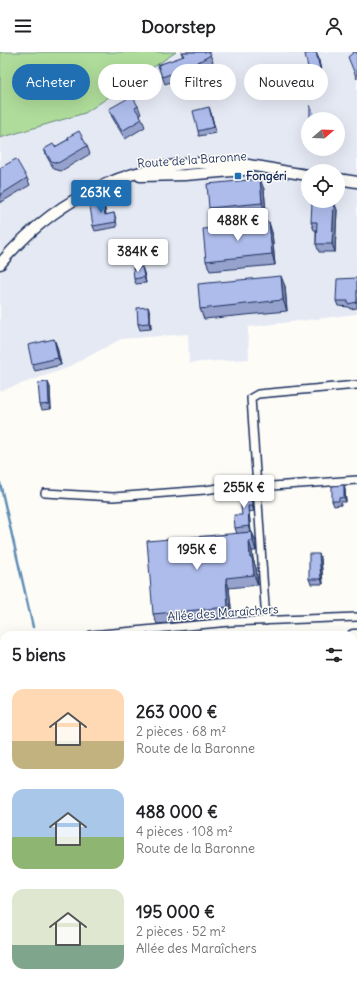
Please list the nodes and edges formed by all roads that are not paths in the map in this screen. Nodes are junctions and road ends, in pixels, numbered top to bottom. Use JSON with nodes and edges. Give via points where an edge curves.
{"nodes":[{"id":1,"x":301,"y":174,"type":"edge"},
{"id":2,"x":345,"y":180,"type":"edge"},
{"id":3,"x":357,"y":182,"type":"edge"},
{"id":4,"x":0,"y":264,"type":"edge"},
{"id":5,"x":357,"y":385,"type":"edge"},
{"id":6,"x":357,"y":480,"type":"edge"},
{"id":7,"x":258,"y":485,"type":"junction"},
{"id":8,"x":45,"y":493,"type":"dead end"},
{"id":9,"x":357,"y":617,"type":"edge"},
{"id":10,"x":266,"y":621,"type":"junction"},
{"id":11,"x":122,"y":631,"type":"edge"}],
"edges":[{"from":1,"to":4,"type":"main road","name":"Route de la Baronne","via":[[264,168],[122,178],[103,184],[51,215]]},
{"from":2,"to":3,"type":"main road"},
{"from":5,"to":7,"type":"street","via":[[258,394],[251,398]]},
{"from":6,"to":7,"type":"street"},
{"from":7,"to":8,"type":"street","via":[[113,496]]},
{"from":7,"to":10,"type":"street","via":[[257,538]]},
{"from":9,"to":10,"type":"street","name":"Allée des Maraîchers"},
{"from":10,"to":11,"type":"street","name":"Allée des Maraîchers"}]}
